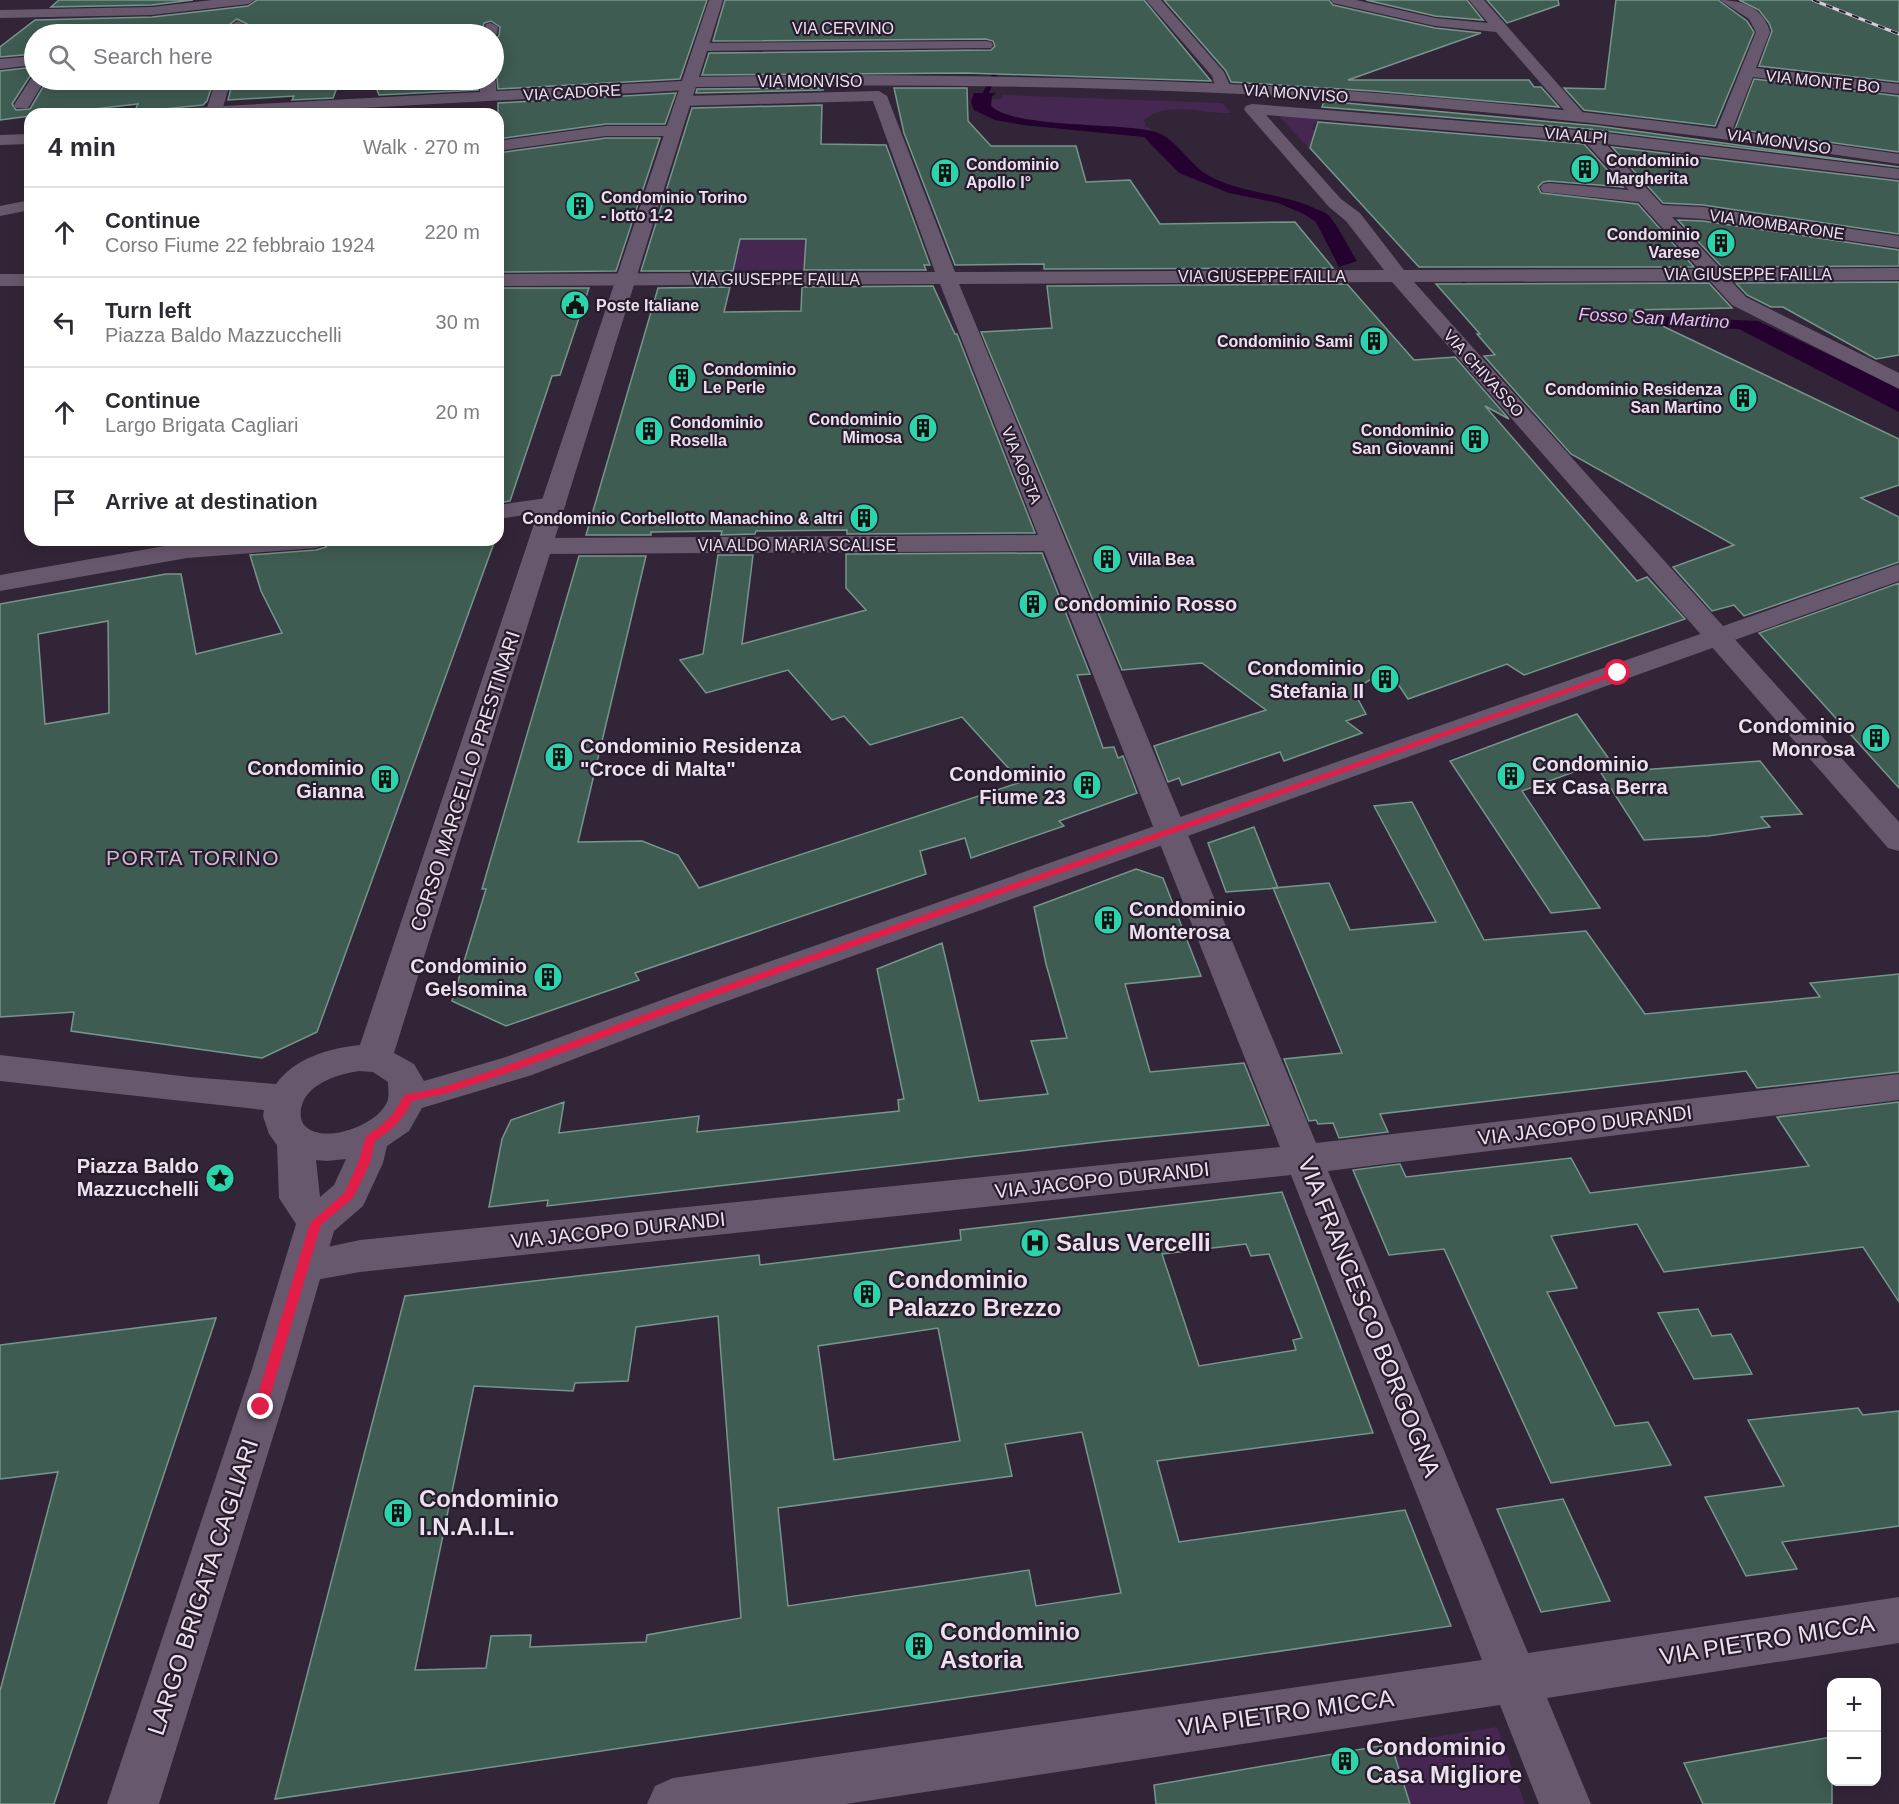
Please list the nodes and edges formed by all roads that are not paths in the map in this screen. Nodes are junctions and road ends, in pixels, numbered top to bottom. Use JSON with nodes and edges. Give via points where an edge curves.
{"nodes":[{"id":1,"x":4,"y":0,"type":"edge"},
{"id":2,"x":248,"y":0,"type":"edge"},
{"id":3,"x":716,"y":0,"type":"edge"},
{"id":4,"x":1153,"y":0,"type":"edge"},
{"id":5,"x":1338,"y":0,"type":"edge"},
{"id":6,"x":1476,"y":0,"type":"edge"},
{"id":7,"x":1727,"y":0,"type":"edge"},
{"id":8,"x":0,"y":3,"type":"edge"},
{"id":9,"x":0,"y":14,"type":"edge"},
{"id":10,"x":1499,"y":28,"type":"junction"},
{"id":11,"x":986,"y":45,"type":"dead end"},
{"id":12,"x":701,"y":47,"type":"junction"},
{"id":13,"x":24,"y":62,"type":"edge"},
{"id":14,"x":0,"y":64,"type":"edge"},
{"id":15,"x":1747,"y":72,"type":"junction"},
{"id":16,"x":1223,"y":88,"type":"junction"},
{"id":17,"x":1899,"y":89,"type":"edge"},
{"id":18,"x":31,"y":90,"type":"edge"},
{"id":19,"x":220,"y":90,"type":"edge"},
{"id":20,"x":488,"y":90,"type":"edge"},
{"id":21,"x":683,"y":93,"type":"junction"},
{"id":22,"x":488,"y":96,"type":"junction"},
{"id":23,"x":22,"y":105,"type":"dead end"},
{"id":24,"x":215,"y":108,"type":"edge"},
{"id":25,"x":269,"y":108,"type":"edge"},
{"id":26,"x":1252,"y":109,"type":"joint"},
{"id":27,"x":1578,"y":116,"type":"junction"},
{"id":28,"x":673,"y":131,"type":"junction"},
{"id":29,"x":1723,"y":133,"type":"junction"},
{"id":30,"x":1589,"y":136,"type":"junction"},
{"id":31,"x":24,"y":138,"type":"edge"},
{"id":32,"x":0,"y":140,"type":"edge"},
{"id":33,"x":504,"y":145,"type":"edge"},
{"id":34,"x":1899,"y":159,"type":"edge"},
{"id":35,"x":1899,"y":174,"type":"edge"},
{"id":36,"x":1549,"y":188,"type":"dead end"},
{"id":37,"x":1649,"y":203,"type":"junction"},
{"id":38,"x":24,"y":206,"type":"edge"},
{"id":39,"x":0,"y":211,"type":"edge"},
{"id":40,"x":1899,"y":242,"type":"edge"},
{"id":41,"x":1713,"y":274,"type":"junction"},
{"id":42,"x":1899,"y":274,"type":"edge"},
{"id":43,"x":1397,"y":276,"type":"junction"},
{"id":44,"x":946,"y":278,"type":"junction"},
{"id":45,"x":0,"y":280,"type":"edge"},
{"id":46,"x":24,"y":280,"type":"edge"},
{"id":47,"x":504,"y":280,"type":"edge"},
{"id":48,"x":626,"y":280,"type":"junction"},
{"id":49,"x":1899,"y":382,"type":"edge"},
{"id":50,"x":554,"y":504,"type":"junction"},
{"id":51,"x":504,"y":511,"type":"edge"},
{"id":52,"x":1054,"y":543,"type":"junction"},
{"id":53,"x":240,"y":546,"type":"edge"},
{"id":54,"x":540,"y":546,"type":"junction"},
{"id":55,"x":1899,"y":572,"type":"edge"},
{"id":56,"x":0,"y":583,"type":"edge"},
{"id":57,"x":1719,"y":636,"type":"junction"},
{"id":58,"x":1171,"y":832,"type":"junction"},
{"id":59,"x":1899,"y":842,"type":"edge"},
{"id":60,"x":374,"y":1059,"type":"junction"},
{"id":61,"x":0,"y":1068,"type":"edge"},
{"id":62,"x":1899,"y":1087,"type":"edge"},
{"id":63,"x":286,"y":1098,"type":"junction"},
{"id":64,"x":408,"y":1098,"type":"junction"},
{"id":65,"x":370,"y":1138,"type":"junction"},
{"id":66,"x":296,"y":1139,"type":"junction"},
{"id":67,"x":1305,"y":1159,"type":"junction"},
{"id":68,"x":315,"y":1223,"type":"junction"},
{"id":69,"x":304,"y":1266,"type":"junction"},
{"id":70,"x":1899,"y":1620,"type":"edge"},
{"id":71,"x":1516,"y":1679,"type":"junction"},
{"id":72,"x":133,"y":1804,"type":"edge"},
{"id":73,"x":673,"y":1804,"type":"edge"},
{"id":74,"x":1565,"y":1804,"type":"edge"}],
"edges":[{"from":1,"to":8,"type":"street"},
{"from":2,"to":9,"type":"street","via":[[152,11]]},
{"from":3,"to":12,"type":"street","name":"CORSO MARCELLO PRESTINARI"},
{"from":4,"to":16,"type":"street","via":[[1219,75]]},
{"from":5,"to":10,"type":"street","via":[[1435,22]]},
{"from":6,"to":10,"type":"street"},
{"from":7,"to":15,"type":"street","via":[[1762,24],[1763,32]]},
{"from":10,"to":27,"type":"street"},
{"from":11,"to":12,"type":"street","name":"VIA CERVINO"},
{"from":12,"to":21,"type":"street","name":"CORSO MARCELLO PRESTINARI"},
{"from":13,"to":14,"type":"street"},
{"from":15,"to":17,"type":"street","name":"VIA MONTE BO"},
{"from":15,"to":29,"type":"street"},
{"from":16,"to":21,"type":"street","name":"VIA MONVISO","via":[[980,80]]},
{"from":16,"to":27,"type":"street","name":"VIA MONVISO"},
{"from":18,"to":23,"type":"street"},
{"from":19,"to":24,"type":"street"},
{"from":20,"to":22,"type":"street"},
{"from":21,"to":22,"type":"street","name":"VIA CADORE"},
{"from":21,"to":28,"type":"street","name":"CORSO MARCELLO PRESTINARI"},
{"from":21,"to":44,"type":"street","name":"VIA AOSTA","via":[[879,96]]},
{"from":22,"to":25,"type":"street","name":"VIA CADORE"},
{"from":26,"to":30,"type":"street","name":"VIA ALPI"},
{"from":26,"to":43,"type":"street","name":"VIA CHIVASSO","via":[[1335,203],[1353,217]]},
{"from":27,"to":29,"type":"street","name":"VIA MONVISO"},
{"from":28,"to":33,"type":"street","via":[[606,131]]},
{"from":28,"to":48,"type":"street","name":"CORSO MARCELLO PRESTINARI"},
{"from":29,"to":34,"type":"street","name":"VIA MONVISO"},
{"from":30,"to":35,"type":"street","name":"VIA ALPI"},
{"from":30,"to":37,"type":"street"},
{"from":31,"to":32,"type":"street"},
{"from":36,"to":37,"type":"street","name":"VIA MOMBARONE"},
{"from":37,"to":40,"type":"street","name":"VIA MOMBARONE"},
{"from":37,"to":41,"type":"street"},
{"from":38,"to":39,"type":"street"},
{"from":41,"to":42,"type":"street","name":"VIA GIUSEPPE FAILLA"},
{"from":41,"to":43,"type":"street","name":"VIA GIUSEPPE FAILLA"},
{"from":41,"to":49,"type":"street","via":[[1739,301]]},
{"from":43,"to":44,"type":"street","name":"VIA GIUSEPPE FAILLA"},
{"from":43,"to":57,"type":"street","name":"VIA CHIVASSO"},
{"from":44,"to":48,"type":"street","name":"VIA GIUSEPPE FAILLA"},
{"from":44,"to":52,"type":"street","name":"VIA AOSTA"},
{"from":45,"to":46,"type":"street"},
{"from":47,"to":48,"type":"street","name":"VIA GIUSEPPE FAILLA"},
{"from":48,"to":50,"type":"street","name":"CORSO MARCELLO PRESTINARI"},
{"from":50,"to":51,"type":"street"},
{"from":50,"to":54,"type":"street","name":"CORSO MARCELLO PRESTINARI"},
{"from":52,"to":54,"type":"street","name":"VIA ALDO MARIA SCALISE"},
{"from":52,"to":58,"type":"street","name":"VIA AOSTA"},
{"from":53,"to":56,"type":"street","via":[[187,550]]},
{"from":54,"to":60,"type":"street","name":"CORSO MARCELLO PRESTINARI"},
{"from":55,"to":57,"type":"street"},
{"from":57,"to":58,"type":"street"},
{"from":57,"to":59,"type":"street","name":"VIA CHIVASSO"},
{"from":58,"to":64,"type":"street","via":[[503,1070]]},
{"from":58,"to":67,"type":"street","name":"VIA FRANCESCO BORGOGNA"},
{"from":60,"to":63,"type":"street","via":[[342,1059],[323,1066],[304,1076]]},
{"from":60,"to":64,"type":"street","via":[[388,1063],[406,1078]]},
{"from":61,"to":63,"type":"street"},
{"from":62,"to":67,"type":"street","name":"VIA JACOPO DURANDI"},
{"from":63,"to":66,"type":"street","via":[[282,1122]]},
{"from":64,"to":65,"type":"street","via":[[394,1121]]},
{"from":65,"to":66,"type":"street","via":[[331,1148]]},
{"from":65,"to":68,"type":"street","via":[[364,1163],[349,1195]]},
{"from":66,"to":68,"type":"street","via":[[299,1198]]},
{"from":67,"to":69,"type":"street","name":"VIA JACOPO DURANDI","via":[[360,1256]]},
{"from":67,"to":71,"type":"street","name":"VIA FRANCESCO BORGOGNA"},
{"from":68,"to":69,"type":"street"},
{"from":69,"to":72,"type":"street","name":"LARGO BRIGATA CAGLIARI"},
{"from":70,"to":71,"type":"street","name":"VIA PIETRO MICCA"},
{"from":71,"to":73,"type":"street","name":"VIA PIETRO MICCA"},
{"from":71,"to":74,"type":"street","name":"VIA FRANCESCO BORGOGNA"}]}
